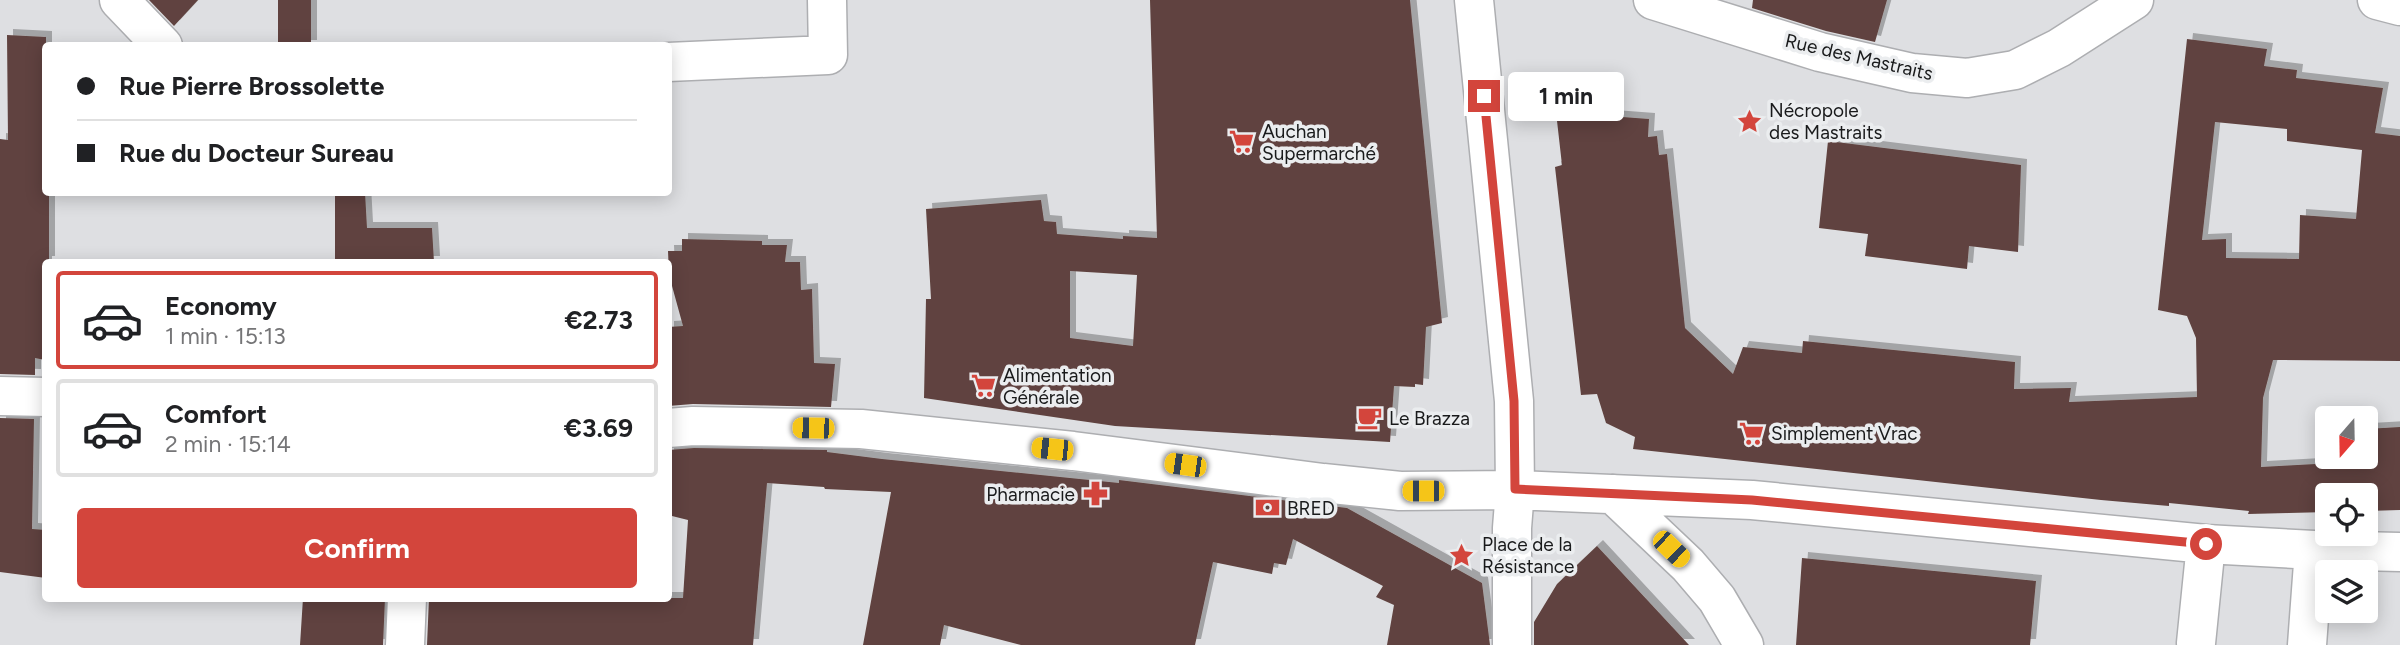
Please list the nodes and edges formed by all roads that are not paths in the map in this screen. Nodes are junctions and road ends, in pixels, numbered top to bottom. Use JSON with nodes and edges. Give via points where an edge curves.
{"nodes":[{"id":1,"x":119,"y":0,"type":"edge"},
{"id":2,"x":827,"y":0,"type":"edge"},
{"id":3,"x":1475,"y":0,"type":"edge"},
{"id":4,"x":1653,"y":0,"type":"edge"},
{"id":5,"x":2134,"y":0,"type":"edge"},
{"id":6,"x":2377,"y":0,"type":"edge"},
{"id":7,"x":2400,"y":6,"type":"edge"},
{"id":8,"x":159,"y":42,"type":"edge"},
{"id":9,"x":672,"y":62,"type":"edge"},
{"id":10,"x":0,"y":396,"type":"edge"},
{"id":11,"x":42,"y":397,"type":"edge"},
{"id":12,"x":672,"y":428,"type":"edge"},
{"id":13,"x":1515,"y":489,"type":"junction"},
{"id":14,"x":1614,"y":495,"type":"junction"},
{"id":15,"x":2206,"y":544,"type":"junction"},
{"id":16,"x":2314,"y":550,"type":"junction"},
{"id":17,"x":2400,"y":552,"type":"edge"},
{"id":18,"x":407,"y":602,"type":"edge"},
{"id":19,"x":2196,"y":643,"type":"dead end"},
{"id":20,"x":405,"y":645,"type":"edge"},
{"id":21,"x":1512,"y":645,"type":"edge"},
{"id":22,"x":1744,"y":645,"type":"edge"},
{"id":23,"x":2307,"y":645,"type":"edge"}],
"edges":[{"from":1,"to":8,"type":"street"},
{"from":2,"to":9,"type":"street","via":[[828,55]]},
{"from":3,"to":13,"type":"street","via":[[1514,401]]},
{"from":4,"to":5,"type":"street","name":"Rue des Mastraits","via":[[1820,52],[1912,73],[1967,78],[2015,70]]},
{"from":6,"to":7,"type":"street"},
{"from":10,"to":11,"type":"street"},
{"from":12,"to":13,"type":"street","via":[[861,429],[1400,491]]},
{"from":13,"to":14,"type":"street"},
{"from":13,"to":21,"type":"street"},
{"from":14,"to":15,"type":"street","via":[[1752,500]]},
{"from":14,"to":22,"type":"street","via":[[1688,565],[1717,599]]},
{"from":15,"to":16,"type":"street"},
{"from":15,"to":19,"type":"street"},
{"from":16,"to":17,"type":"street"},
{"from":16,"to":23,"type":"street"},
{"from":18,"to":20,"type":"street"}]}
